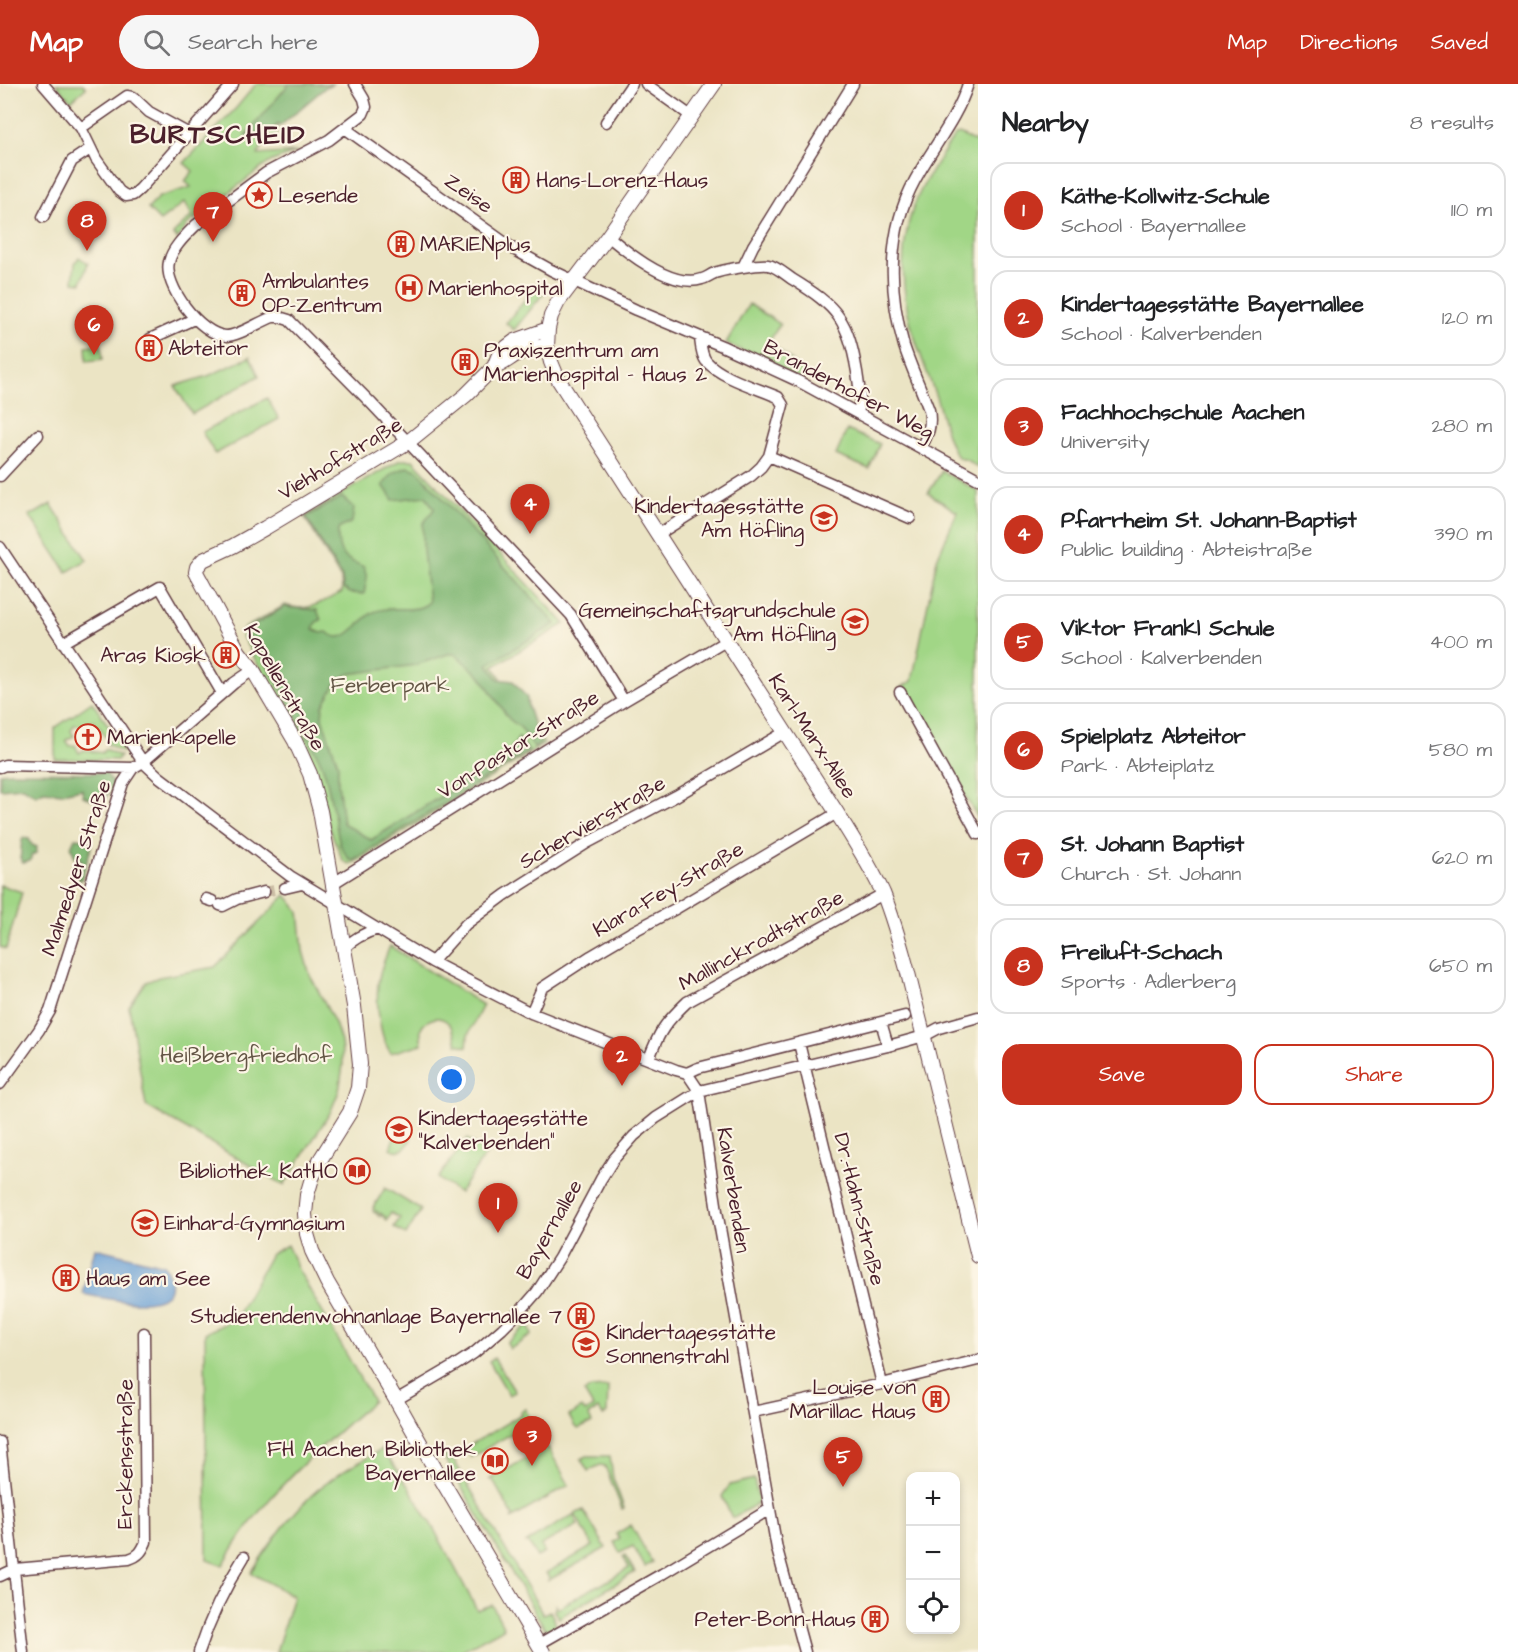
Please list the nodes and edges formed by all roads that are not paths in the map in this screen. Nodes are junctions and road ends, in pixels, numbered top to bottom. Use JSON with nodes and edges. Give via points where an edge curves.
{"nodes":[{"id":1,"x":43,"y":84,"type":"edge"},
{"id":2,"x":234,"y":84,"type":"edge"},
{"id":3,"x":354,"y":84,"type":"edge"},
{"id":4,"x":632,"y":84,"type":"edge"},
{"id":5,"x":646,"y":84,"type":"edge"},
{"id":6,"x":714,"y":84,"type":"edge"},
{"id":7,"x":853,"y":84,"type":"edge"},
{"id":8,"x":968,"y":84,"type":"edge"},
{"id":9,"x":691,"y":116,"type":"junction"},
{"id":10,"x":606,"y":122,"type":"dead end"},
{"id":11,"x":81,"y":128,"type":"junction"},
{"id":12,"x":346,"y":129,"type":"junction"},
{"id":13,"x":189,"y":134,"type":"junction"},
{"id":14,"x":90,"y":149,"type":"junction"},
{"id":15,"x":43,"y":217,"type":"dead end"},
{"id":16,"x":608,"y":236,"type":"junction"},
{"id":17,"x":743,"y":267,"type":"junction"},
{"id":18,"x":574,"y":281,"type":"junction"},
{"id":19,"x":194,"y":319,"type":"junction"},
{"id":20,"x":548,"y":329,"type":"junction"},
{"id":21,"x":700,"y":338,"type":"junction"},
{"id":22,"x":150,"y":339,"type":"dead end"},
{"id":23,"x":547,"y":346,"type":"junction"},
{"id":24,"x":494,"y":367,"type":"junction"},
{"id":25,"x":858,"y":413,"type":"junction"},
{"id":26,"x":38,"y":435,"type":"dead end"},
{"id":27,"x":408,"y":442,"type":"junction"},
{"id":28,"x":921,"y":448,"type":"junction"},
{"id":29,"x":769,"y":456,"type":"junction"},
{"id":30,"x":0,"y":477,"type":"edge"},
{"id":31,"x":978,"y":479,"type":"edge"},
{"id":32,"x":910,"y":518,"type":"dead end"},
{"id":33,"x":657,"y":535,"type":"junction"},
{"id":34,"x":0,"y":547,"type":"edge"},
{"id":35,"x":197,"y":567,"type":"joint"},
{"id":36,"x":726,"y":641,"type":"junction"},
{"id":37,"x":63,"y":643,"type":"junction"},
{"id":38,"x":253,"y":670,"type":"junction"},
{"id":39,"x":900,"y":692,"type":"dead end"},
{"id":40,"x":222,"y":693,"type":"junction"},
{"id":41,"x":624,"y":701,"type":"junction"},
{"id":42,"x":785,"y":732,"type":"junction"},
{"id":43,"x":143,"y":762,"type":"junction"},
{"id":44,"x":2,"y":765,"type":"edge"},
{"id":45,"x":133,"y":768,"type":"junction"},
{"id":46,"x":837,"y":813,"type":"junction"},
{"id":47,"x":978,"y":834,"type":"edge"},
{"id":48,"x":302,"y":884,"type":"junction"},
{"id":49,"x":332,"y":884,"type":"junction"},
{"id":50,"x":285,"y":888,"type":"tunnel mouth"},
{"id":51,"x":264,"y":892,"type":"tunnel mouth"},
{"id":52,"x":883,"y":894,"type":"junction"},
{"id":53,"x":213,"y":902,"type":"dead end"},
{"id":54,"x":336,"y":904,"type":"junction"},
{"id":55,"x":378,"y":929,"type":"junction"},
{"id":56,"x":344,"y":949,"type":"junction"},
{"id":57,"x":432,"y":962,"type":"junction"},
{"id":58,"x":531,"y":1012,"type":"junction"},
{"id":59,"x":905,"y":1016,"type":"dead end"},
{"id":60,"x":978,"y":1017,"type":"edge"},
{"id":61,"x":881,"y":1022,"type":"junction"},
{"id":62,"x":924,"y":1036,"type":"junction"},
{"id":63,"x":799,"y":1043,"type":"junction"},
{"id":64,"x":888,"y":1046,"type":"junction"},
{"id":65,"x":649,"y":1059,"type":"junction"},
{"id":66,"x":805,"y":1066,"type":"junction"},
{"id":67,"x":687,"y":1073,"type":"junction"},
{"id":68,"x":2,"y":1078,"type":"edge"},
{"id":69,"x":699,"y":1091,"type":"junction"},
{"id":70,"x":978,"y":1256,"type":"edge"},
{"id":71,"x":144,"y":1334,"type":"dead end"},
{"id":72,"x":978,"y":1360,"type":"edge"},
{"id":73,"x":882,"y":1384,"type":"junction"},
{"id":74,"x":396,"y":1400,"type":"junction"},
{"id":75,"x":753,"y":1412,"type":"junction"},
{"id":76,"x":0,"y":1442,"type":"edge"},
{"id":77,"x":770,"y":1509,"type":"junction"},
{"id":78,"x":244,"y":1557,"type":"dead end"},
{"id":79,"x":15,"y":1569,"type":"junction"},
{"id":80,"x":0,"y":1576,"type":"edge"},
{"id":81,"x":541,"y":1648,"type":"edge"},
{"id":82,"x":23,"y":1652,"type":"edge"},
{"id":83,"x":199,"y":1652,"type":"edge"},
{"id":84,"x":805,"y":1652,"type":"edge"}],
"edges":[{"from":1,"to":11,"type":"street"},
{"from":2,"to":13,"type":"street"},
{"from":3,"to":12,"type":"street","via":[[366,107]]},
{"from":4,"to":10,"type":"street"},
{"from":5,"to":9,"type":"street"},
{"from":6,"to":9,"type":"main road","name":"Karl-Marx-Allee"},
{"from":7,"to":17,"type":"street"},
{"from":8,"to":28,"type":"street","via":[[963,101],[915,179],[897,225],[893,286],[898,319],[931,420]]},
{"from":9,"to":16,"type":"main road","name":"Karl-Marx-Allee"},
{"from":11,"to":13,"type":"street","via":[[127,96]]},
{"from":11,"to":14,"type":"street"},
{"from":12,"to":18,"type":"street","name":"Zeise","via":[[515,250]]},
{"from":12,"to":19,"type":"street","via":[[266,173],[196,225],[179,243],[168,272]]},
{"from":13,"to":14,"type":"street","via":[[133,195],[119,191]]},
{"from":14,"to":15,"type":"street","via":[[72,161]]},
{"from":16,"to":17,"type":"street","via":[[650,268],[686,280]]},
{"from":16,"to":18,"type":"main road","name":"Karl-Marx-Allee"},
{"from":17,"to":25,"type":"street","via":[[769,265],[837,313],[853,349],[861,404]]},
{"from":18,"to":20,"type":"main road","name":"Karl-Marx-Allee","via":[[558,302]]},
{"from":18,"to":21,"type":"street","name":"Branderhofer Weg"},
{"from":19,"to":22,"type":"street"},
{"from":19,"to":27,"type":"street","via":[[206,329],[228,336],[270,318],[289,320]]},
{"from":20,"to":23,"type":"main road","name":"Karl-Marx-Allee"},
{"from":20,"to":24,"type":"main road","name":"Viehhofstraße","via":[[515,341],[498,357]]},
{"from":21,"to":25,"type":"street","name":"Branderhofer Weg","via":[[798,381]]},
{"from":21,"to":29,"type":"street","name":"Branderhofer Weg","via":[[705,360],[725,375],[778,397],[783,405]]},
{"from":23,"to":24,"type":"main road","name":"Viehhofstraße","via":[[520,352]]},
{"from":23,"to":33,"type":"main road","name":"Karl-Marx-Allee","via":[[558,379]]},
{"from":24,"to":27,"type":"main road","name":"Viehhofstraße"},
{"from":25,"to":28,"type":"street","name":"Branderhofer Weg"},
{"from":26,"to":30,"type":"street"},
{"from":27,"to":35,"type":"main road","name":"Viehhofstraße"},
{"from":27,"to":41,"type":"street","via":[[571,615]]},
{"from":28,"to":31,"type":"street","name":"Branderhofer Weg"},
{"from":29,"to":32,"type":"street"},
{"from":29,"to":33,"type":"street","via":[[751,476]]},
{"from":33,"to":36,"type":"main road","name":"Karl-Marx-Allee"},
{"from":34,"to":37,"type":"street"},
{"from":35,"to":38,"type":"main road","name":"Kapellenstraße","via":[[198,578]]},
{"from":36,"to":41,"type":"street","name":"Von-Pastor-Straße"},
{"from":36,"to":42,"type":"main road","name":"Karl-Marx-Allee"},
{"from":37,"to":40,"type":"street","via":[[160,587]]},
{"from":37,"to":43,"type":"street"},
{"from":38,"to":40,"type":"street","name":"Malmedyer Straße"},
{"from":38,"to":49,"type":"main road","name":"Kapellenstraße","via":[[310,774]]},
{"from":39,"to":47,"type":"street"},
{"from":40,"to":43,"type":"street","name":"Malmedyer Straße"},
{"from":41,"to":49,"type":"street","name":"Von-Pastor-Straße"},
{"from":42,"to":46,"type":"main road","name":"Karl-Marx-Allee"},
{"from":42,"to":57,"type":"street","name":"Schervierstraße","via":[[587,843],[505,895],[465,924]]},
{"from":43,"to":45,"type":"street","name":"Malmedyer Straße"},
{"from":43,"to":48,"type":"street"},
{"from":44,"to":45,"type":"street"},
{"from":45,"to":68,"type":"street","name":"Malmedyer Straße","via":[[123,783],[50,1011]]},
{"from":46,"to":52,"type":"main road","name":"Karl-Marx-Allee"},
{"from":46,"to":58,"type":"street","name":"Klara-Fey-Straße","via":[[542,988]]},
{"from":48,"to":50,"type":"street"},
{"from":48,"to":54,"type":"street"},
{"from":49,"to":54,"type":"main road","name":"Kapellenstraße"},
{"from":51,"to":53,"type":"street","via":[[222,906]]},
{"from":52,"to":62,"type":"main road","name":"Karl-Marx-Allee","via":[[897,931]]},
{"from":52,"to":65,"type":"street","name":"Mallinckrodtstraße","via":[[687,1002],[657,1036]]},
{"from":54,"to":55,"type":"street"},
{"from":54,"to":56,"type":"main road","name":"Kapellenstraße"},
{"from":55,"to":56,"type":"street","via":[[352,940]]},
{"from":55,"to":57,"type":"street"},
{"from":56,"to":74,"type":"main road","name":"Kapellenstraße","via":[[358,1035],[358,1088],[350,1112],[312,1178],[305,1214],[307,1234],[327,1282]]},
{"from":57,"to":58,"type":"street"},
{"from":58,"to":65,"type":"street"},
{"from":59,"to":61,"type":"street"},
{"from":60,"to":62,"type":"street","name":"Bayernallee"},
{"from":61,"to":63,"type":"street"},
{"from":61,"to":64,"type":"street"},
{"from":62,"to":64,"type":"street","name":"Bayernallee"},
{"from":62,"to":70,"type":"main road","name":"Karl-Marx-Allee"},
{"from":63,"to":66,"type":"street","name":"Dr.-Hahn-Straße"},
{"from":63,"to":67,"type":"street"},
{"from":64,"to":66,"type":"street","name":"Bayernallee"},
{"from":65,"to":67,"type":"street"},
{"from":66,"to":69,"type":"street","name":"Bayernallee"},
{"from":66,"to":73,"type":"street","name":"Dr.-Hahn-Straße"},
{"from":67,"to":69,"type":"street","name":"Kalverbenden"},
{"from":69,"to":74,"type":"street","name":"Bayernallee","via":[[646,1125],[623,1148],[601,1179],[559,1258],[523,1308],[474,1353]]},
{"from":69,"to":75,"type":"street","name":"Kalverbenden"},
{"from":71,"to":79,"type":"street","name":"Erckensstraße","via":[[143,1550],[129,1559]]},
{"from":72,"to":73,"type":"street"},
{"from":73,"to":75,"type":"street"},
{"from":74,"to":81,"type":"main road","name":"Kapellenstraße"},
{"from":75,"to":77,"type":"street","name":"Kalverbenden"},
{"from":76,"to":79,"type":"street"},
{"from":77,"to":81,"type":"street"},
{"from":77,"to":84,"type":"street","name":"Kalverbenden","via":[[784,1579]]},
{"from":78,"to":83,"type":"street","via":[[209,1622]]},
{"from":79,"to":80,"type":"street"},
{"from":79,"to":82,"type":"street"}]}
